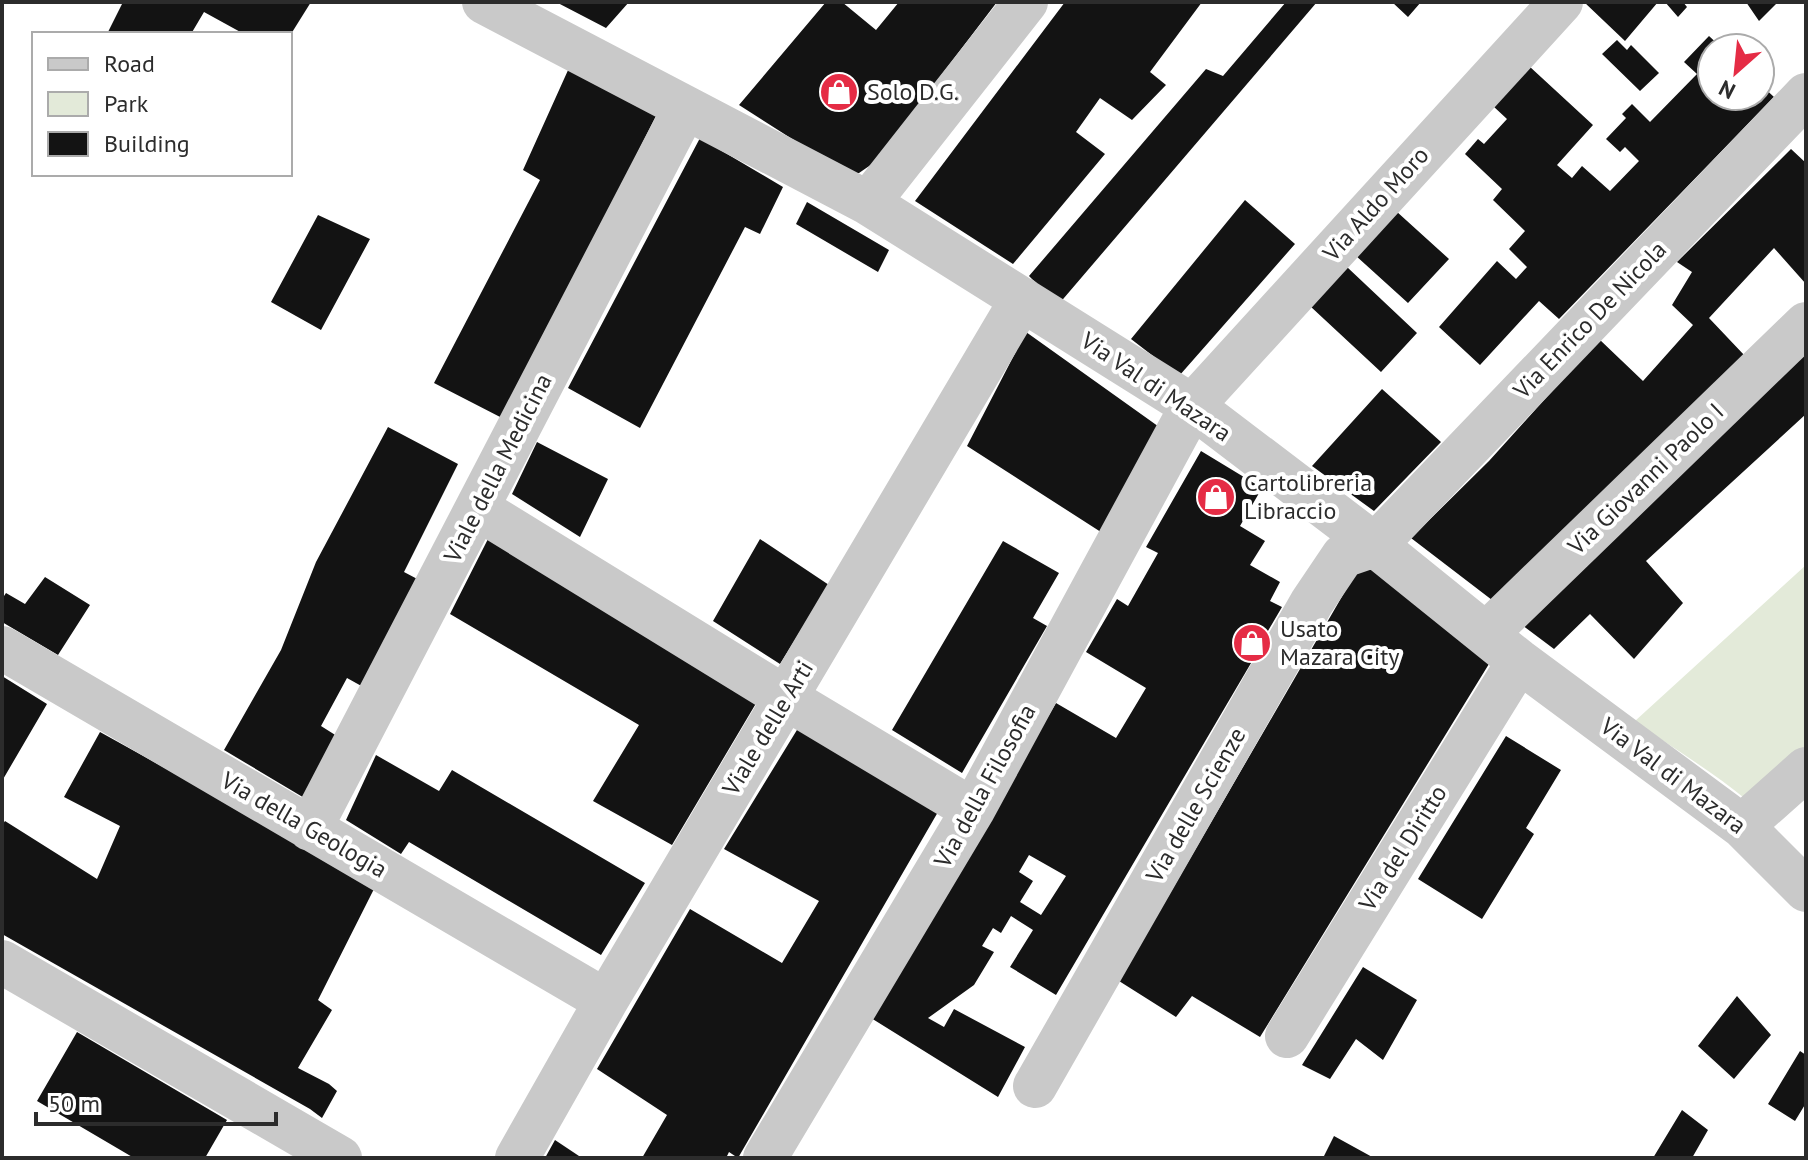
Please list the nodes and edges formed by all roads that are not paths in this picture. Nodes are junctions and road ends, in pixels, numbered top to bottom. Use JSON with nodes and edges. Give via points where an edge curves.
{"nodes":[{"id":1,"x":484,"y":2,"type":"edge"},
{"id":2,"x":1026,"y":2,"type":"edge"},
{"id":3,"x":1561,"y":2,"type":"edge"},
{"id":4,"x":1806,"y":95,"type":"edge"},
{"id":5,"x":685,"y":108,"type":"junction"},
{"id":6,"x":868,"y":203,"type":"junction"},
{"id":7,"x":1022,"y":299,"type":"junction"},
{"id":8,"x":1806,"y":324,"type":"edge"},
{"id":9,"x":1192,"y":406,"type":"junction"},
{"id":10,"x":477,"y":508,"type":"junction"},
{"id":11,"x":1375,"y":545,"type":"junction"},
{"id":12,"x":2,"y":648,"type":"edge"},
{"id":13,"x":1503,"y":648,"type":"junction"},
{"id":14,"x":786,"y":698,"type":"junction"},
{"id":15,"x":1806,"y":769,"type":"edge"},
{"id":16,"x":973,"y":810,"type":"junction"},
{"id":17,"x":1742,"y":826,"type":"junction"},
{"id":18,"x":310,"y":829,"type":"junction"},
{"id":19,"x":1806,"y":890,"type":"edge"},
{"id":20,"x":2,"y":962,"type":"edge"},
{"id":21,"x":606,"y":1001,"type":"junction"},
{"id":22,"x":1287,"y":1036,"type":"dead end"},
{"id":23,"x":1035,"y":1086,"type":"dead end"},
{"id":24,"x":340,"y":1158,"type":"edge"},
{"id":25,"x":517,"y":1158,"type":"edge"},
{"id":26,"x":765,"y":1158,"type":"edge"}],
"edges":[{"from":1,"to":5,"type":"street","name":"Via Val di Mazara"},
{"from":2,"to":6,"type":"street"},
{"from":3,"to":9,"type":"street","name":"Via Aldo Moro"},
{"from":4,"to":11,"type":"street","name":"Via Enrico De Nicola"},
{"from":5,"to":6,"type":"street","name":"Via Val di Mazara"},
{"from":5,"to":10,"type":"street","name":"Viale della Medicina"},
{"from":6,"to":7,"type":"street","name":"Via Val di Mazara"},
{"from":7,"to":9,"type":"street","name":"Via Val di Mazara"},
{"from":7,"to":14,"type":"street","name":"Viale delle Arti"},
{"from":8,"to":13,"type":"street","name":"Via Giovanni Paolo I"},
{"from":9,"to":11,"type":"street","name":"Via Val di Mazara"},
{"from":9,"to":16,"type":"street","name":"Via della Filosofia"},
{"from":10,"to":14,"type":"street"},
{"from":10,"to":18,"type":"street","name":"Viale della Medicina"},
{"from":11,"to":13,"type":"street","name":"Via Val di Mazara"},
{"from":11,"to":23,"type":"street","name":"Via delle Scienze","via":[[1343,556],[1312,602]]},
{"from":12,"to":18,"type":"street","name":"Via della Geologia"},
{"from":13,"to":17,"type":"street","name":"Via Val di Mazara"},
{"from":13,"to":22,"type":"street","name":"Via del Diritto"},
{"from":14,"to":16,"type":"street"},
{"from":14,"to":21,"type":"street","name":"Viale delle Arti"},
{"from":15,"to":17,"type":"street"},
{"from":16,"to":26,"type":"street","name":"Via della Filosofia"},
{"from":17,"to":19,"type":"street","name":"Via Val di Mazara"},
{"from":18,"to":21,"type":"street","name":"Via della Geologia"},
{"from":20,"to":24,"type":"street"},
{"from":21,"to":25,"type":"street","name":"Viale delle Arti"}]}
